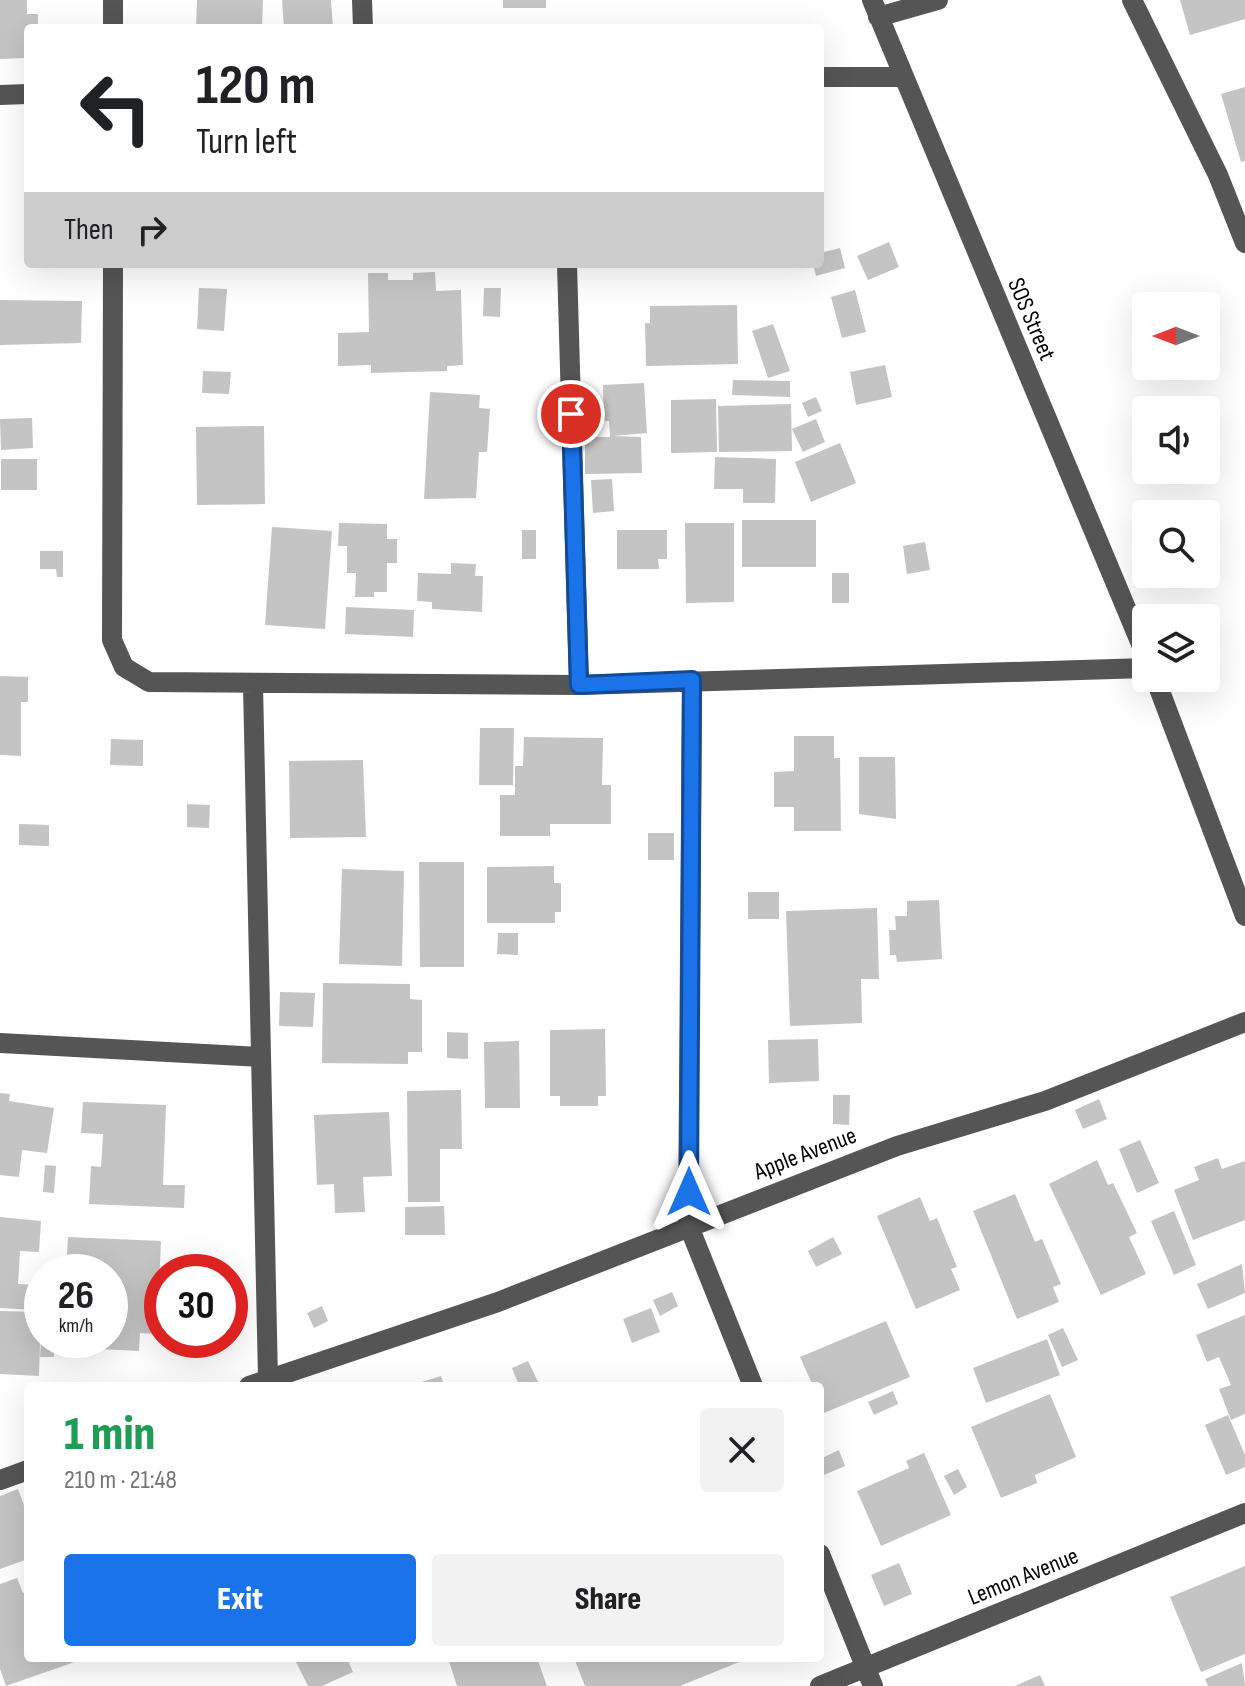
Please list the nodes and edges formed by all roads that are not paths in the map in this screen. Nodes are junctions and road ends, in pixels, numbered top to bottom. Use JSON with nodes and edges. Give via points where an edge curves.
{"nodes":[{"id":1,"x":113,"y":0,"type":"edge"},
{"id":2,"x":362,"y":0,"type":"edge"},
{"id":3,"x":938,"y":0,"type":"edge"},
{"id":4,"x":1132,"y":0,"type":"edge"},
{"id":5,"x":875,"y":9,"type":"edge"},
{"id":6,"x":113,"y":24,"type":"edge"},
{"id":7,"x":363,"y":24,"type":"edge"},
{"id":8,"x":824,"y":77,"type":"edge"},
{"id":9,"x":902,"y":77,"type":"junction"},
{"id":10,"x":24,"y":94,"type":"edge"},
{"id":11,"x":0,"y":95,"type":"edge"},
{"id":12,"x":1245,"y":243,"type":"edge"},
{"id":13,"x":113,"y":268,"type":"edge"},
{"id":14,"x":567,"y":268,"type":"edge"},
{"id":15,"x":1132,"y":623,"type":"edge"},
{"id":16,"x":1132,"y":668,"type":"edge"},
{"id":17,"x":692,"y":680,"type":"junction"},
{"id":18,"x":253,"y":685,"type":"junction"},
{"id":19,"x":579,"y":685,"type":"junction"},
{"id":20,"x":1160,"y":692,"type":"edge"},
{"id":21,"x":1245,"y":916,"type":"edge"},
{"id":22,"x":1245,"y":1022,"type":"edge"},
{"id":23,"x":0,"y":1043,"type":"edge"},
{"id":24,"x":261,"y":1057,"type":"junction"},
{"id":25,"x":688,"y":1224,"type":"junction"},
{"id":26,"x":258,"y":1382,"type":"edge"},
{"id":27,"x":751,"y":1382,"type":"edge"},
{"id":28,"x":24,"y":1471,"type":"edge"},
{"id":29,"x":0,"y":1480,"type":"edge"},
{"id":30,"x":1245,"y":1513,"type":"edge"},
{"id":31,"x":824,"y":1564,"type":"edge"},
{"id":32,"x":870,"y":1677,"type":"edge"},
{"id":33,"x":820,"y":1686,"type":"edge"}],
"edges":[{"from":1,"to":6,"type":"street"},
{"from":2,"to":7,"type":"street"},
{"from":3,"to":5,"type":"street"},
{"from":4,"to":12,"type":"street","via":[[1218,175]]},
{"from":5,"to":9,"type":"street","name":"SOS Street"},
{"from":8,"to":9,"type":"street"},
{"from":9,"to":15,"type":"street","name":"SOS Street"},
{"from":10,"to":11,"type":"street"},
{"from":13,"to":18,"type":"street","via":[[112,640],[124,667],[149,682]]},
{"from":14,"to":19,"type":"street"},
{"from":16,"to":17,"type":"street"},
{"from":17,"to":19,"type":"street"},
{"from":17,"to":25,"type":"street"},
{"from":18,"to":19,"type":"street"},
{"from":18,"to":24,"type":"street"},
{"from":20,"to":21,"type":"street"},
{"from":22,"to":25,"type":"street","name":"Apple Avenue","via":[[1045,1101],[897,1146]]},
{"from":23,"to":24,"type":"street"},
{"from":24,"to":26,"type":"street"},
{"from":25,"to":26,"type":"street","name":"Apple Avenue","via":[[498,1302]]},
{"from":25,"to":27,"type":"street"},
{"from":28,"to":29,"type":"street"},
{"from":30,"to":32,"type":"street","name":"Lemon Avenue"},
{"from":31,"to":32,"type":"street"},
{"from":32,"to":33,"type":"street","name":"Lemon Avenue"}]}
